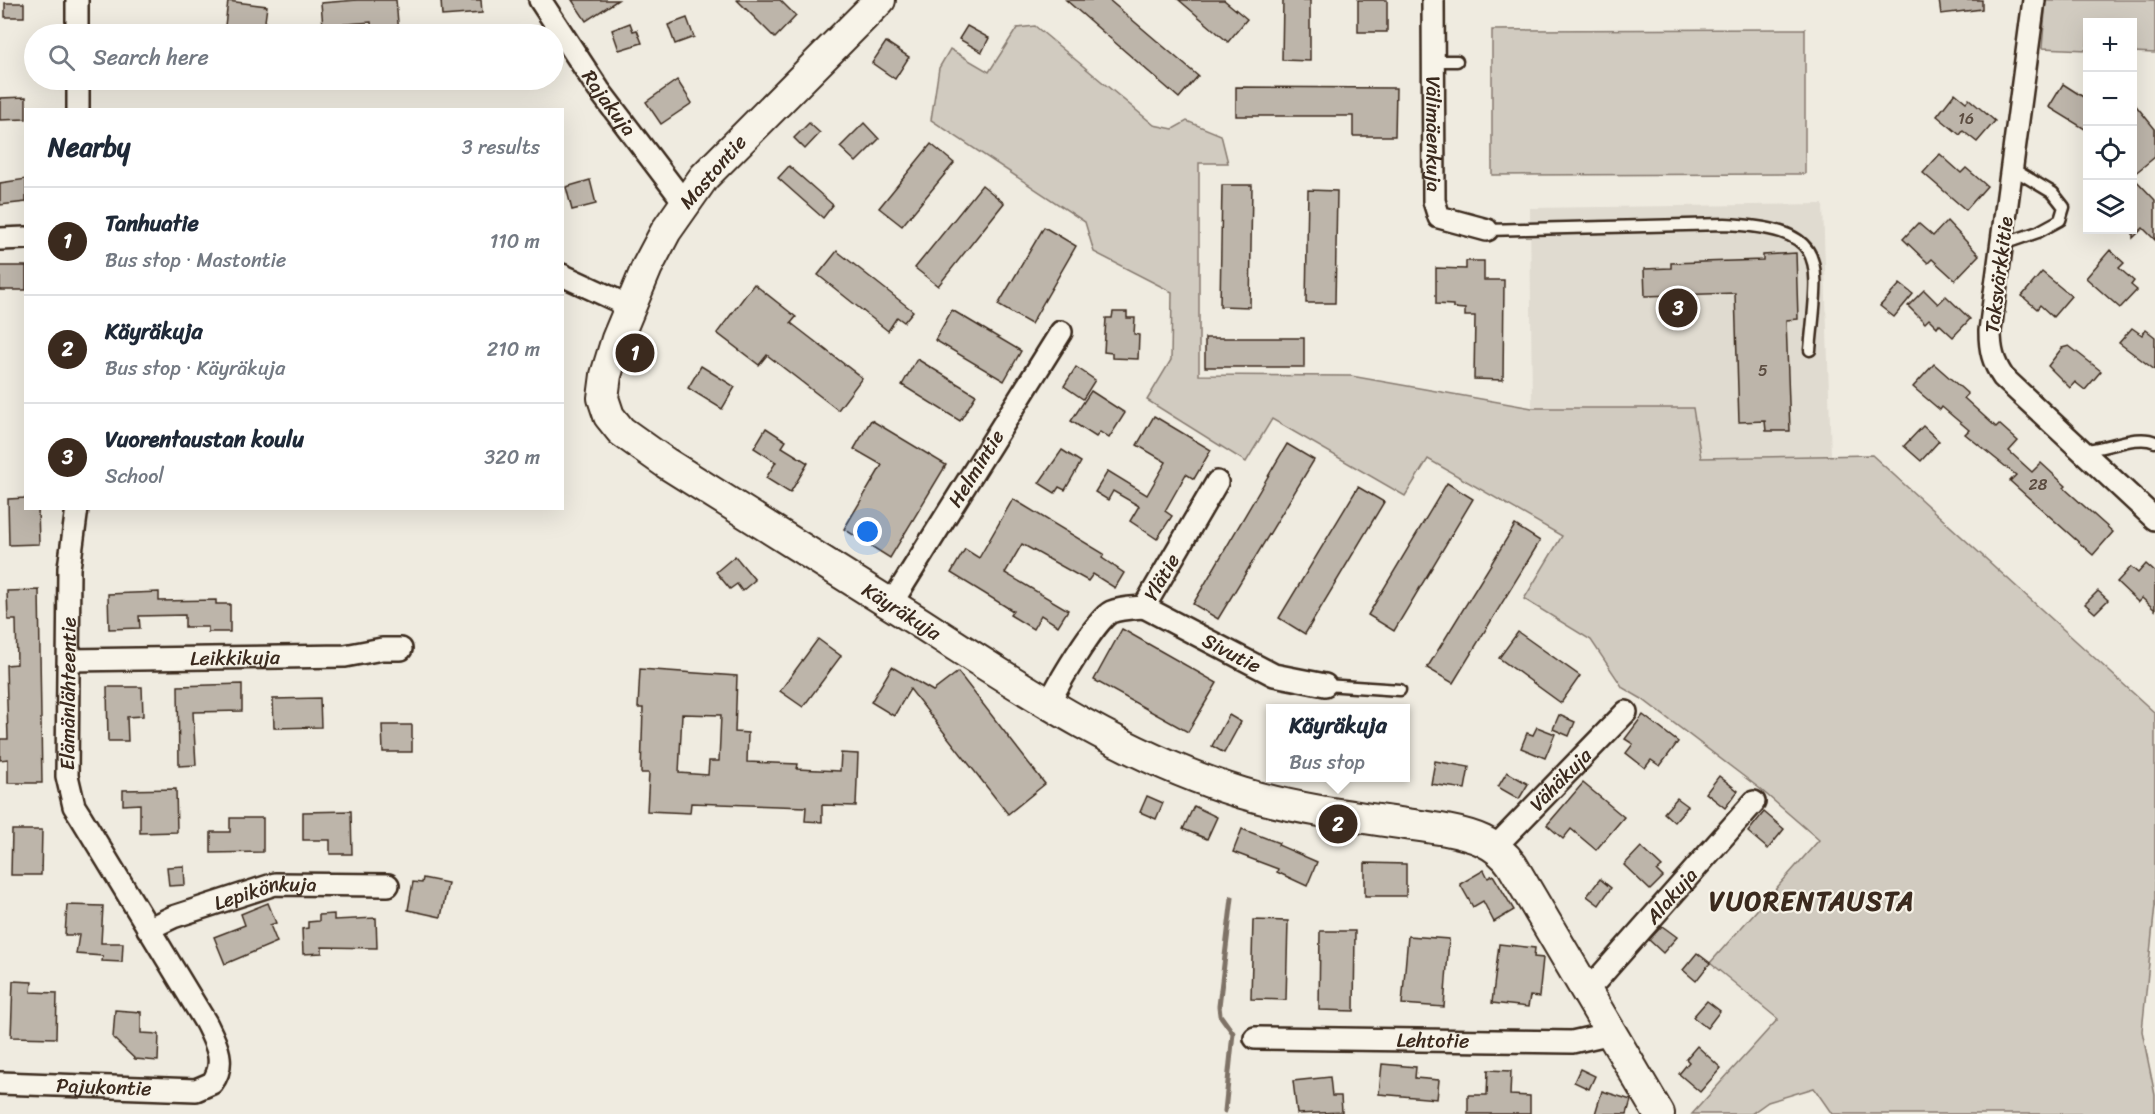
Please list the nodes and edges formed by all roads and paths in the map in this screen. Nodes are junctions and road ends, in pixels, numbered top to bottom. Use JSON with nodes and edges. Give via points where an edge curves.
{"nodes":[{"id":1,"x":77,"y":0,"type":"edge"},
{"id":2,"x":540,"y":0,"type":"edge"},
{"id":3,"x":880,"y":0,"type":"edge"},
{"id":4,"x":1433,"y":0,"type":"edge"},
{"id":5,"x":2034,"y":0,"type":"edge"},
{"id":6,"x":77,"y":24,"type":"edge"},
{"id":7,"x":556,"y":24,"type":"edge"},
{"id":8,"x":564,"y":37,"type":"edge"},
{"id":9,"x":1433,"y":61,"type":"junction"},
{"id":10,"x":1458,"y":61,"type":"dead end"},
{"id":11,"x":78,"y":90,"type":"edge"},
{"id":12,"x":78,"y":108,"type":"edge"},
{"id":13,"x":2013,"y":168,"type":"junction"},
{"id":14,"x":684,"y":202,"type":"junction"},
{"id":15,"x":1487,"y":230,"type":"joint"},
{"id":16,"x":24,"y":238,"type":"edge"},
{"id":17,"x":0,"y":239,"type":"edge"},
{"id":18,"x":2003,"y":244,"type":"junction"},
{"id":19,"x":564,"y":275,"type":"edge"},
{"id":20,"x":629,"y":306,"type":"junction"},
{"id":21,"x":1061,"y":332,"type":"dead end"},
{"id":22,"x":1810,"y":350,"type":"dead end"},
{"id":23,"x":604,"y":383,"type":"joint"},
{"id":24,"x":2155,"y":442,"type":"edge"},
{"id":25,"x":2082,"y":450,"type":"junction"},
{"id":26,"x":1217,"y":483,"type":"dead end"},
{"id":27,"x":77,"y":510,"type":"edge"},
{"id":28,"x":2154,"y":515,"type":"edge"},
{"id":29,"x":891,"y":604,"type":"junction"},
{"id":30,"x":1144,"y":607,"type":"junction"},
{"id":31,"x":401,"y":649,"type":"dead end"},
{"id":32,"x":69,"y":660,"type":"junction"},
{"id":33,"x":1325,"y":685,"type":"joint"},
{"id":34,"x":1400,"y":690,"type":"dead end"},
{"id":35,"x":1049,"y":704,"type":"junction"},
{"id":36,"x":1626,"y":712,"type":"dead end"},
{"id":37,"x":1754,"y":802,"type":"dead end"},
{"id":38,"x":1495,"y":847,"type":"junction"},
{"id":39,"x":388,"y":885,"type":"dead end"},
{"id":40,"x":148,"y":929,"type":"junction"},
{"id":41,"x":1586,"y":988,"type":"junction"},
{"id":42,"x":1612,"y":1033,"type":"junction"},
{"id":43,"x":1255,"y":1038,"type":"dead end"},
{"id":44,"x":0,"y":1083,"type":"edge"},
{"id":45,"x":1659,"y":1114,"type":"edge"}],
"edges":[{"from":1,"to":6,"type":"street"},
{"from":2,"to":7,"type":"street","name":"Rajakuja"},
{"from":3,"to":14,"type":"street","name":"Mastontie","via":[[749,130]]},
{"from":4,"to":9,"type":"street","name":"Välimäenkuja"},
{"from":5,"to":13,"type":"street","name":"Taksvärkkitie"},
{"from":8,"to":14,"type":"street","name":"Rajakuja","via":[[599,90]]},
{"from":9,"to":10,"type":"lane"},
{"from":9,"to":15,"type":"street","name":"Välimäenkuja","via":[[1434,201],[1439,218]]},
{"from":11,"to":12,"type":"street"},
{"from":13,"to":18,"type":"street","name":"Taksvärkkitie"},
{"from":13,"to":18,"type":"lane","via":[[2053,193],[2064,207],[2060,220]]},
{"from":14,"to":20,"type":"street","name":"Mastontie"},
{"from":15,"to":22,"type":"lane","via":[[1725,224],[1784,232],[1796,237],[1814,262]]},
{"from":16,"to":17,"type":"street"},
{"from":18,"to":25,"type":"street","name":"Taksvärkkitie","via":[[1990,331],[1994,363]]},
{"from":19,"to":20,"type":"street"},
{"from":20,"to":23,"type":"street","name":"Mastontie"},
{"from":21,"to":29,"type":"street","name":"Helmintie"},
{"from":23,"to":29,"type":"street","name":"Käyräkuja","via":[[603,398],[609,416],[629,437]]},
{"from":24,"to":25,"type":"lane","via":[[2136,438],[2112,447]]},
{"from":25,"to":28,"type":"street","name":"Taksvärkkitie"},
{"from":26,"to":30,"type":"street","name":"Ylätie"},
{"from":27,"to":32,"type":"street","name":"Elämänlähteentie","via":[[69,568]]},
{"from":29,"to":35,"type":"street","name":"Käyräkuja"},
{"from":30,"to":33,"type":"street","name":"Sivutie","via":[[1274,675]]},
{"from":30,"to":35,"type":"street","name":"Ylätie","via":[[1120,609],[1103,618]]},
{"from":31,"to":32,"type":"street","name":"Leikkikuja","via":[[345,656]]},
{"from":32,"to":40,"type":"street","name":"Elämänlähteentie","via":[[67,776],[74,806]]},
{"from":33,"to":34,"type":"lane"},
{"from":35,"to":38,"type":"street","name":"Käyräkuja","via":[[1142,754],[1241,793],[1298,807],[1467,834]]},
{"from":36,"to":38,"type":"street","name":"Vähäkuja"},
{"from":37,"to":41,"type":"street","name":"Alakuja"},
{"from":38,"to":41,"type":"street","name":"Käyräkuja","via":[[1512,865]]},
{"from":39,"to":40,"type":"street","name":"Lepikönkuja","via":[[275,884]]},
{"from":40,"to":44,"type":"street","name":"Pajukontie","via":[[218,1049],[219,1064],[212,1083],[196,1090]]},
{"from":41,"to":42,"type":"street","name":"Käyräkuja"},
{"from":42,"to":43,"type":"street","name":"Lehtotie","via":[[1572,1042]]},
{"from":42,"to":45,"type":"street","name":"Käyräkuja"}]}
